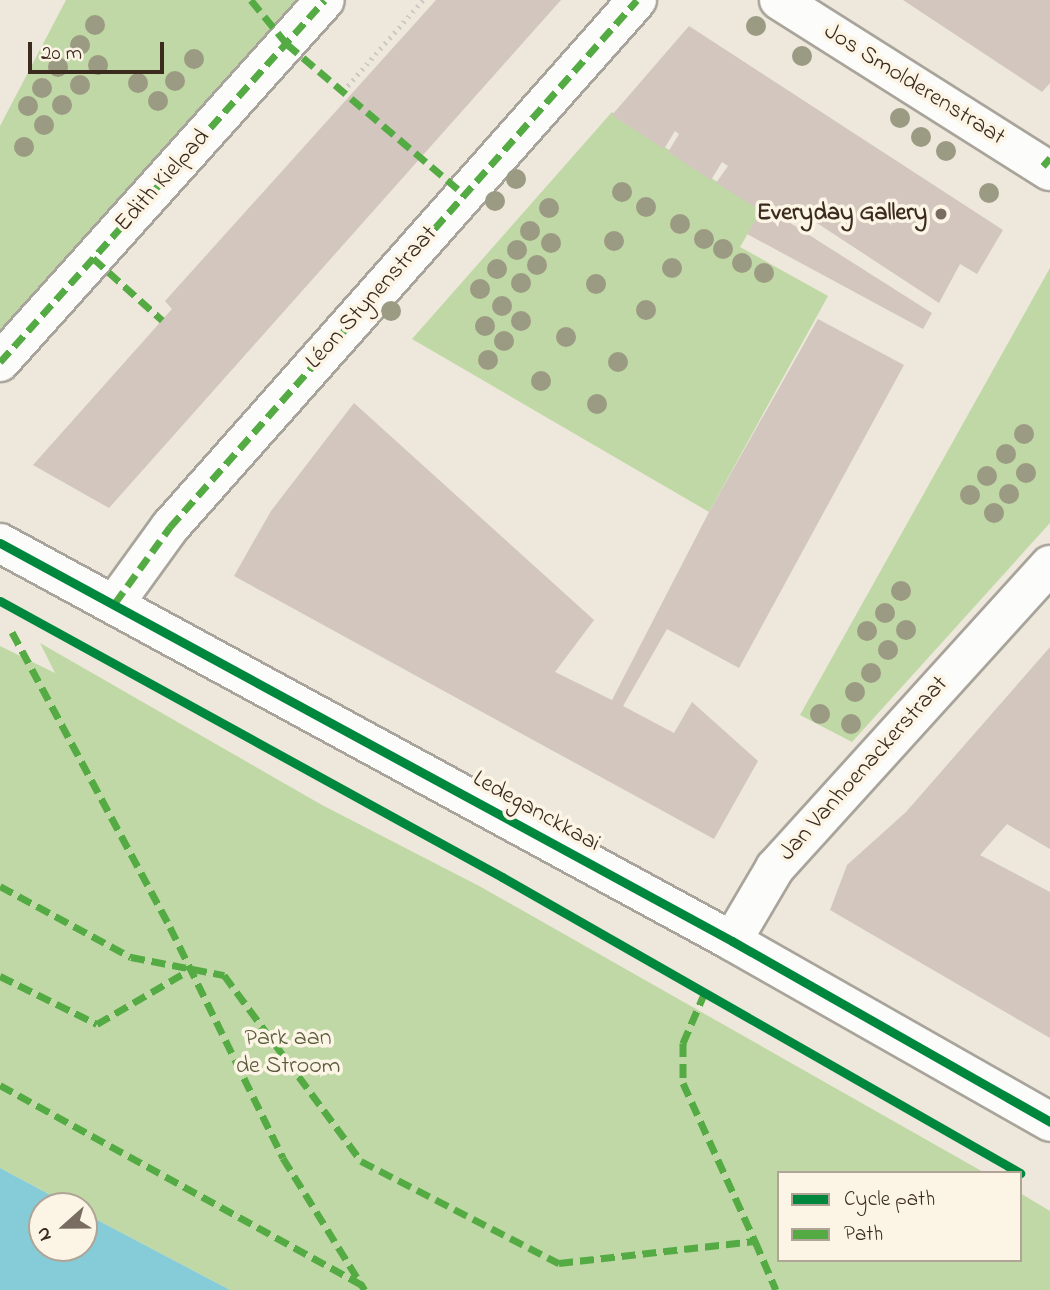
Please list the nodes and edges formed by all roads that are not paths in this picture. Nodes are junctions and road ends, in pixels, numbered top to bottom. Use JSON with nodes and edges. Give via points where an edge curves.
{"nodes":[{"id":1,"x":326,"y":0,"type":"edge"},
{"id":2,"x":637,"y":0,"type":"edge"},
{"id":3,"x":779,"y":0,"type":"edge"},
{"id":4,"x":1048,"y":165,"type":"edge"},
{"id":5,"x":0,"y":362,"type":"edge"},
{"id":6,"x":0,"y":543,"type":"edge"},
{"id":7,"x":1050,"y":565,"type":"edge"},
{"id":8,"x":115,"y":603,"type":"junction"},
{"id":9,"x":732,"y":941,"type":"junction"},
{"id":10,"x":1050,"y":1122,"type":"edge"}],
"edges":[{"from":1,"to":5,"type":"street","name":"Edith Kielpad"},
{"from":2,"to":8,"type":"street","name":"Léon Stynenstraat","via":[[170,527]]},
{"from":3,"to":4,"type":"street","name":"Jos Smolderenstraat"},
{"from":6,"to":8,"type":"street","name":"Ledeganckkaai"},
{"from":7,"to":9,"type":"street","name":"Jan Vanhoenackerstraat","via":[[775,868]]},
{"from":8,"to":9,"type":"street","name":"Ledeganckkaai"},
{"from":9,"to":10,"type":"street","name":"Ledeganckkaai"}]}
